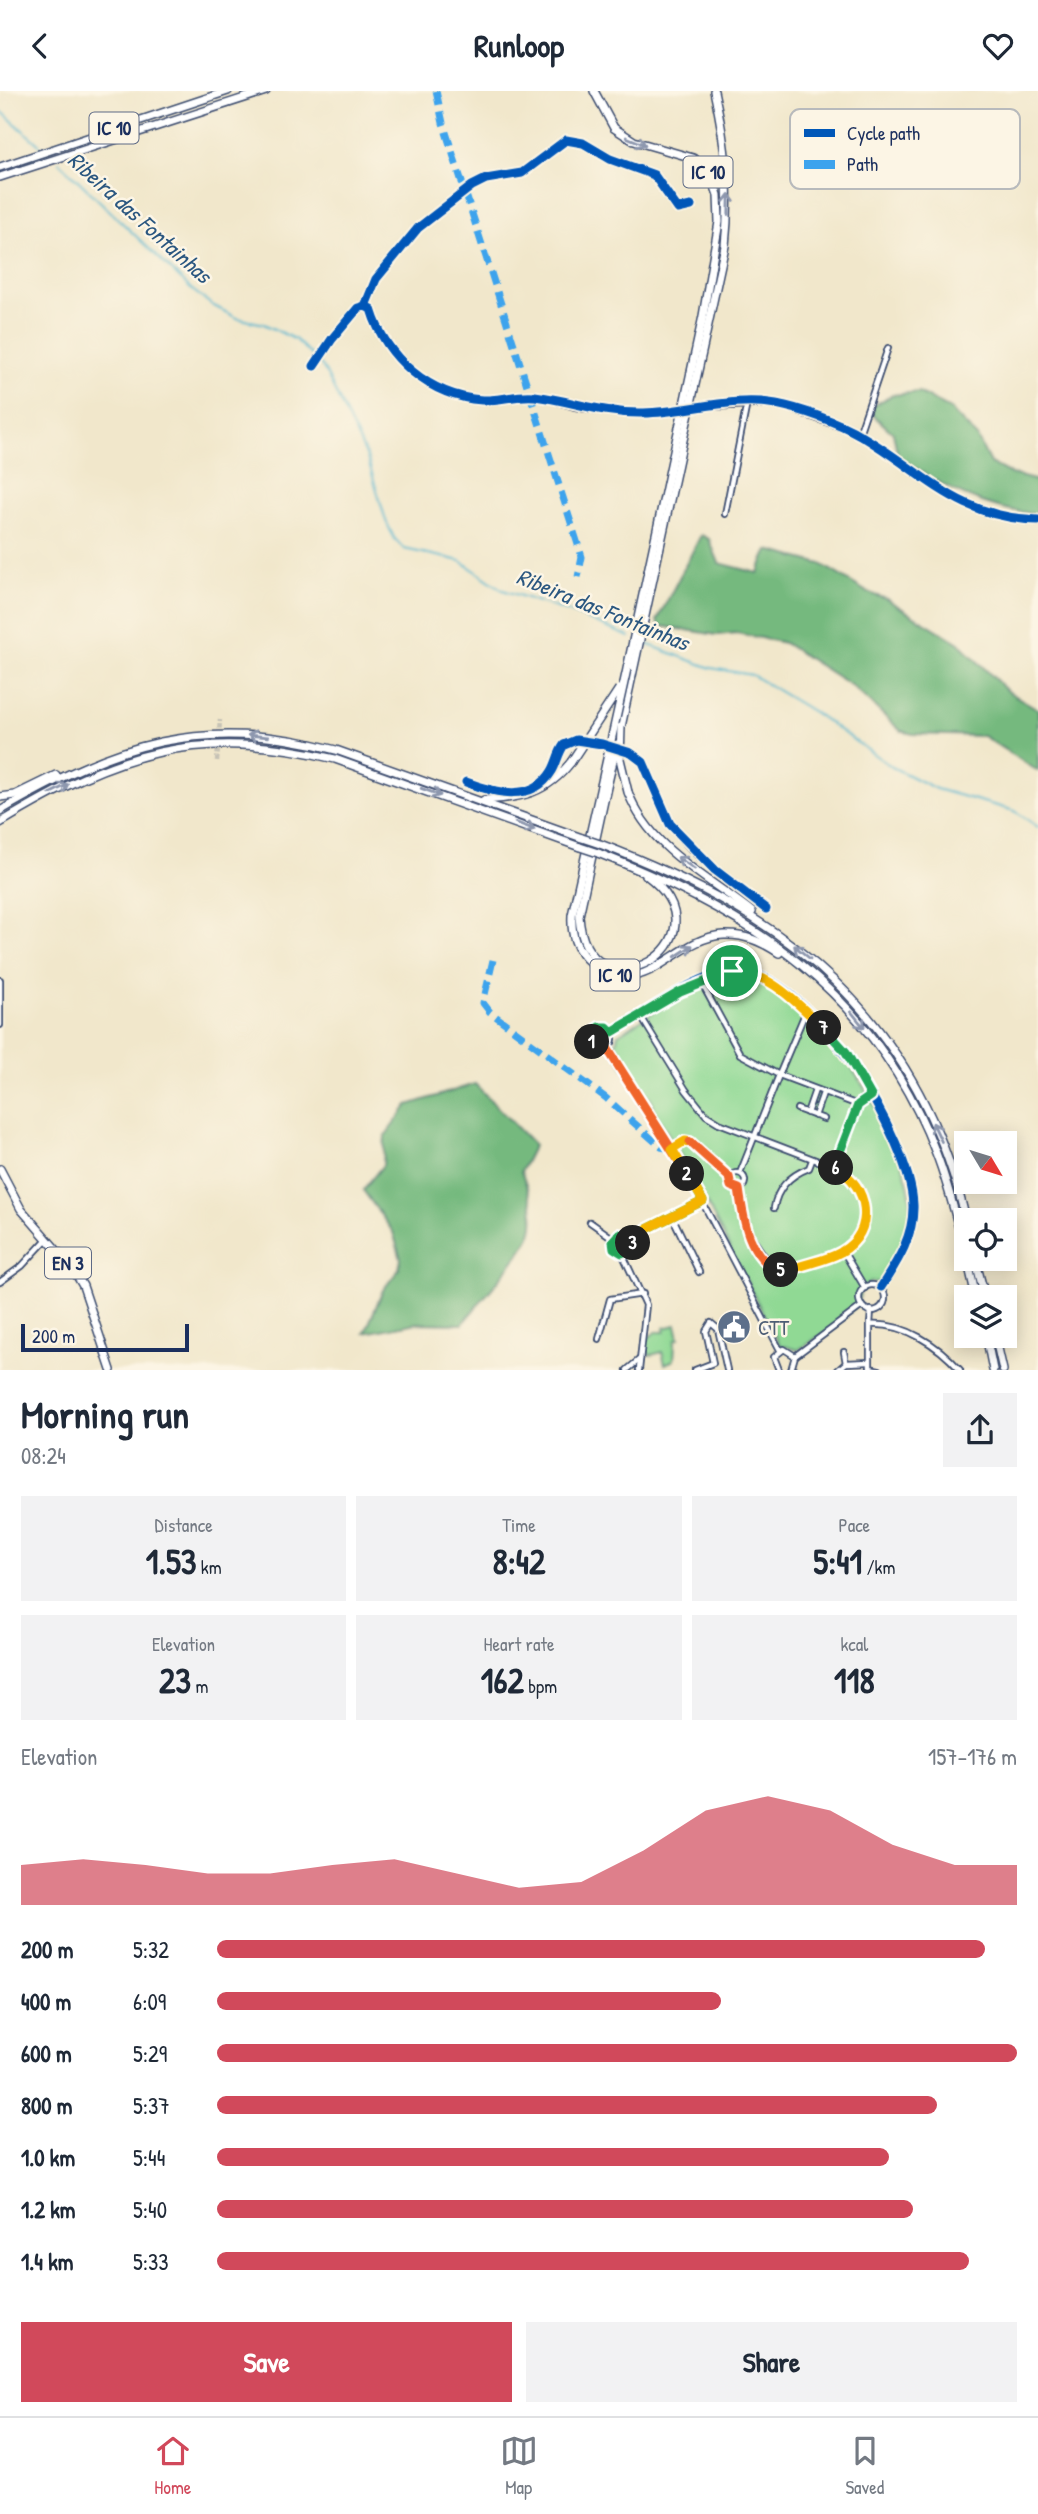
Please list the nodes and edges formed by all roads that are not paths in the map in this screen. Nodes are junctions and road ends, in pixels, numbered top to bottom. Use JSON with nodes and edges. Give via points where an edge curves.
{"nodes":[{"id":1,"x":228,"y":91,"type":"edge"},
{"id":2,"x":266,"y":91,"type":"edge"},
{"id":3,"x":594,"y":91,"type":"edge"},
{"id":4,"x":714,"y":91,"type":"edge"},
{"id":5,"x":0,"y":167,"type":"edge"},
{"id":6,"x":0,"y":177,"type":"edge"},
{"id":7,"x":691,"y":205,"type":"dead end"},
{"id":8,"x":365,"y":306,"type":"junction"},
{"id":9,"x":888,"y":348,"type":"dead end"},
{"id":10,"x":314,"y":366,"type":"dead end"},
{"id":11,"x":747,"y":403,"type":"junction"},
{"id":12,"x":859,"y":434,"type":"junction"},
{"id":13,"x":725,"y":515,"type":"dead end"},
{"id":14,"x":1038,"y":520,"type":"edge"},
{"id":15,"x":627,"y":669,"type":"junction"},
{"id":16,"x":621,"y":727,"type":"junction"},
{"id":17,"x":106,"y":756,"type":"junction"},
{"id":18,"x":466,"y":782,"type":"dead end"},
{"id":19,"x":604,"y":787,"type":"junction"},
{"id":20,"x":0,"y":797,"type":"edge"},
{"id":21,"x":479,"y":800,"type":"junction"},
{"id":22,"x":0,"y":811,"type":"edge"},
{"id":23,"x":0,"y":823,"type":"edge"},
{"id":24,"x":630,"y":866,"type":"junction"},
{"id":25,"x":766,"y":909,"type":"dead end"},
{"id":26,"x":780,"y":933,"type":"junction"},
{"id":27,"x":810,"y":971,"type":"junction"},
{"id":28,"x":0,"y":980,"type":"edge"},
{"id":29,"x":701,"y":982,"type":"junction"},
{"id":30,"x":806,"y":1011,"type":"junction"},
{"id":31,"x":640,"y":1015,"type":"junction"},
{"id":32,"x":0,"y":1025,"type":"edge"},
{"id":33,"x":612,"y":1032,"type":"junction"},
{"id":34,"x":607,"y":1048,"type":"junction"},
{"id":35,"x":779,"y":1075,"type":"junction"},
{"id":36,"x":815,"y":1090,"type":"junction"},
{"id":37,"x":823,"y":1093,"type":"junction"},
{"id":38,"x":871,"y":1096,"type":"junction"},
{"id":39,"x":858,"y":1105,"type":"junction"},
{"id":40,"x":797,"y":1109,"type":"dead end"},
{"id":41,"x":807,"y":1113,"type":"junction"},
{"id":42,"x":815,"y":1116,"type":"junction"},
{"id":43,"x":824,"y":1119,"type":"dead end"},
{"id":44,"x":754,"y":1137,"type":"junction"},
{"id":45,"x":672,"y":1149,"type":"junction"},
{"id":46,"x":812,"y":1160,"type":"junction"},
{"id":47,"x":834,"y":1167,"type":"junction"},
{"id":48,"x":0,"y":1169,"type":"edge"},
{"id":49,"x":740,"y":1173,"type":"junction"},
{"id":50,"x":729,"y":1177,"type":"junction"},
{"id":51,"x":739,"y":1189,"type":"junction"},
{"id":52,"x":703,"y":1201,"type":"junction"},
{"id":53,"x":774,"y":1208,"type":"dead end"},
{"id":54,"x":962,"y":1208,"type":"edge"},
{"id":55,"x":672,"y":1216,"type":"junction"},
{"id":56,"x":954,"y":1216,"type":"edge"},
{"id":57,"x":590,"y":1221,"type":"dead end"},
{"id":58,"x":631,"y":1237,"type":"junction"},
{"id":59,"x":47,"y":1239,"type":"junction"},
{"id":60,"x":614,"y":1239,"type":"junction"},
{"id":61,"x":843,"y":1251,"type":"junction"},
{"id":62,"x":622,"y":1253,"type":"junction"},
{"id":63,"x":699,"y":1272,"type":"dead end"},
{"id":64,"x":0,"y":1282,"type":"edge"},
{"id":65,"x":880,"y":1287,"type":"junction"},
{"id":66,"x":865,"y":1288,"type":"junction"},
{"id":67,"x":643,"y":1294,"type":"junction"},
{"id":68,"x":862,"y":1306,"type":"junction"},
{"id":69,"x":872,"y":1311,"type":"junction"},
{"id":70,"x":870,"y":1325,"type":"junction"},
{"id":71,"x":599,"y":1339,"type":"dead end"},
{"id":72,"x":989,"y":1348,"type":"edge"},
{"id":73,"x":998,"y":1348,"type":"edge"},
{"id":74,"x":780,"y":1350,"type":"junction"},
{"id":75,"x":845,"y":1352,"type":"dead end"},
{"id":76,"x":795,"y":1356,"type":"junction"},
{"id":77,"x":640,"y":1359,"type":"junction"},
{"id":78,"x":870,"y":1366,"type":"edge"},
{"id":79,"x":841,"y":1367,"type":"edge"},
{"id":80,"x":792,"y":1369,"type":"edge"},
{"id":81,"x":111,"y":1370,"type":"edge"},
{"id":82,"x":627,"y":1370,"type":"edge"},
{"id":83,"x":639,"y":1370,"type":"edge"},
{"id":84,"x":695,"y":1370,"type":"edge"},
{"id":85,"x":727,"y":1370,"type":"edge"},
{"id":86,"x":779,"y":1370,"type":"edge"},
{"id":87,"x":879,"y":1370,"type":"edge"},
{"id":88,"x":960,"y":1370,"type":"edge"},
{"id":89,"x":993,"y":1370,"type":"edge"},
{"id":90,"x":1003,"y":1370,"type":"edge"}],
"edges":[{"from":1,"to":5,"type":"main road","number":"IC 10"},
{"from":2,"to":6,"type":"main road","number":"IC 10"},
{"from":3,"to":15,"type":"main road","number":"IC 10","one_way":true,"via":[[614,128],[634,141],[693,158],[711,175],[718,195],[719,222],[706,303]]},
{"from":16,"to":4,"type":"main road","name":"IC 10","number":"IC 10","one_way":true,"via":[[725,246],[729,180]]},
{"from":7,"to":8,"type":"street","via":[[678,209],[654,174],[610,159],[583,142],[566,140],[522,173],[472,186],[418,228],[376,279]]},
{"from":8,"to":10,"type":"street","via":[[358,308]]},
{"from":8,"to":11,"type":"street","bridge":true,"via":[[371,309],[390,350],[436,388],[460,397],[535,396],[608,412],[666,412]]},
{"from":9,"to":12,"type":"street"},
{"from":11,"to":12,"type":"street","via":[[776,404]]},
{"from":11,"to":13,"type":"street"},
{"from":12,"to":14,"type":"street","via":[[956,501]]},
{"from":15,"to":19,"type":"main road","number":"IC 10","bridge":true},
{"from":15,"to":21,"type":"main road","number":"IC 10","bridge":true,"via":[[611,704],[572,762],[549,786],[531,795]]},
{"from":16,"to":19,"type":"main road","number":"IC 10","bridge":true},
{"from":26,"to":16,"type":"main road","number":"IC 10","one_way":true,"bridge":true,"via":[[658,841],[628,792],[620,759]]},
{"from":17,"to":20,"type":"main road","via":[[15,795]]},
{"from":21,"to":17,"type":"main road","one_way":true,"via":[[336,750],[278,738],[161,740]]},
{"from":17,"to":22,"type":"main road"},
{"from":18,"to":25,"type":"street","via":[[506,794],[526,792],[542,783],[564,745],[576,740],[631,753],[643,762],[670,824],[686,843]]},
{"from":19,"to":24,"type":"main road","number":"IC 10","via":[[582,895],[580,934],[600,960],[626,969],[645,966],[657,958],[670,940],[674,921],[663,890]]},
{"from":19,"to":27,"type":"main road","number":"IC 10","one_way":true,"via":[[572,915],[576,945],[587,960],[601,970],[632,977],[650,972],[703,939],[722,935],[756,940]]},
{"from":21,"to":26,"type":"main road","bridge":true,"via":[[690,881]]},
{"from":23,"to":24,"type":"main road","one_way":true,"bridge":true,"via":[[56,789],[112,764],[166,748],[237,745],[335,759]]},
{"from":24,"to":27,"type":"main road","via":[[725,911]]},
{"from":54,"to":26,"type":"main road","one_way":true,"via":[[944,1147],[898,1058],[855,1002]]},
{"from":27,"to":56,"type":"main road","one_way":true,"via":[[856,1018],[902,1083],[935,1151]]},
{"from":28,"to":32,"type":"street"},
{"from":29,"to":30,"type":"street","via":[[726,972],[749,973],[772,982]]},
{"from":29,"to":31,"type":"street"},
{"from":29,"to":35,"type":"street","via":[[740,1054]]},
{"from":30,"to":35,"type":"street"},
{"from":30,"to":38,"type":"street","via":[[842,1047]]},
{"from":31,"to":33,"type":"street"},
{"from":31,"to":44,"type":"street","via":[[703,1113]]},
{"from":33,"to":34,"type":"street","via":[[614,1038]]},
{"from":33,"to":34,"type":"street","via":[[599,1027],[591,1035],[596,1047]]},
{"from":34,"to":45,"type":"street"},
{"from":35,"to":36,"type":"street"},
{"from":35,"to":44,"type":"street"},
{"from":36,"to":37,"type":"street"},
{"from":36,"to":41,"type":"street"},
{"from":37,"to":39,"type":"street"},
{"from":37,"to":42,"type":"street"},
{"from":38,"to":39,"type":"street"},
{"from":38,"to":65,"type":"street","via":[[906,1165],[913,1208],[905,1247]]},
{"from":39,"to":47,"type":"street"},
{"from":40,"to":41,"type":"street"},
{"from":41,"to":42,"type":"street"},
{"from":42,"to":43,"type":"street"},
{"from":44,"to":46,"type":"street"},
{"from":44,"to":49,"type":"street"},
{"from":45,"to":50,"type":"street","via":[[691,1142]]},
{"from":45,"to":52,"type":"street"},
{"from":46,"to":47,"type":"street"},
{"from":46,"to":53,"type":"street","via":[[809,1168],[783,1186]]},
{"from":47,"to":61,"type":"street","via":[[851,1179],[864,1201],[862,1229]]},
{"from":48,"to":59,"type":"main road","number":"EN 3","via":[[22,1209]]},
{"from":49,"to":50,"type":"street"},
{"from":49,"to":51,"type":"street","via":[[745,1180]]},
{"from":50,"to":51,"type":"street","via":[[731,1186]]},
{"from":51,"to":61,"type":"street","via":[[748,1232],[771,1266],[790,1270]]},
{"from":52,"to":55,"type":"street"},
{"from":52,"to":74,"type":"street"},
{"from":55,"to":58,"type":"street"},
{"from":55,"to":63,"type":"street"},
{"from":57,"to":60,"type":"street"},
{"from":58,"to":60,"type":"street","via":[[622,1233]]},
{"from":58,"to":62,"type":"street","via":[[632,1246]]},
{"from":59,"to":64,"type":"street"},
{"from":59,"to":81,"type":"main road","number":"EN 3","via":[[83,1286]]},
{"from":60,"to":62,"type":"street","via":[[614,1248]]},
{"from":61,"to":66,"type":"street"},
{"from":62,"to":67,"type":"street"},
{"from":65,"to":66,"type":"street"},
{"from":65,"to":69,"type":"street","via":[[884,1302]]},
{"from":66,"to":68,"type":"street"},
{"from":67,"to":71,"type":"street","via":[[610,1299]]},
{"from":67,"to":77,"type":"street","via":[[646,1307]]},
{"from":68,"to":69,"type":"street"},
{"from":68,"to":76,"type":"street"},
{"from":69,"to":70,"type":"street"},
{"from":70,"to":78,"type":"street"},
{"from":70,"to":88,"type":"street","via":[[914,1335],[941,1351]]},
{"from":72,"to":89,"type":"main road"},
{"from":73,"to":90,"type":"main road"},
{"from":74,"to":76,"type":"street"},
{"from":74,"to":86,"type":"street","via":[[774,1361]]},
{"from":75,"to":79,"type":"street"},
{"from":76,"to":80,"type":"street"},
{"from":77,"to":82,"type":"street"},
{"from":77,"to":83,"type":"street"},
{"from":78,"to":79,"type":"street"},
{"from":78,"to":87,"type":"street"},
{"from":84,"to":85,"type":"street","via":[[712,1365],[706,1331],[711,1323],[718,1329]]}]}
